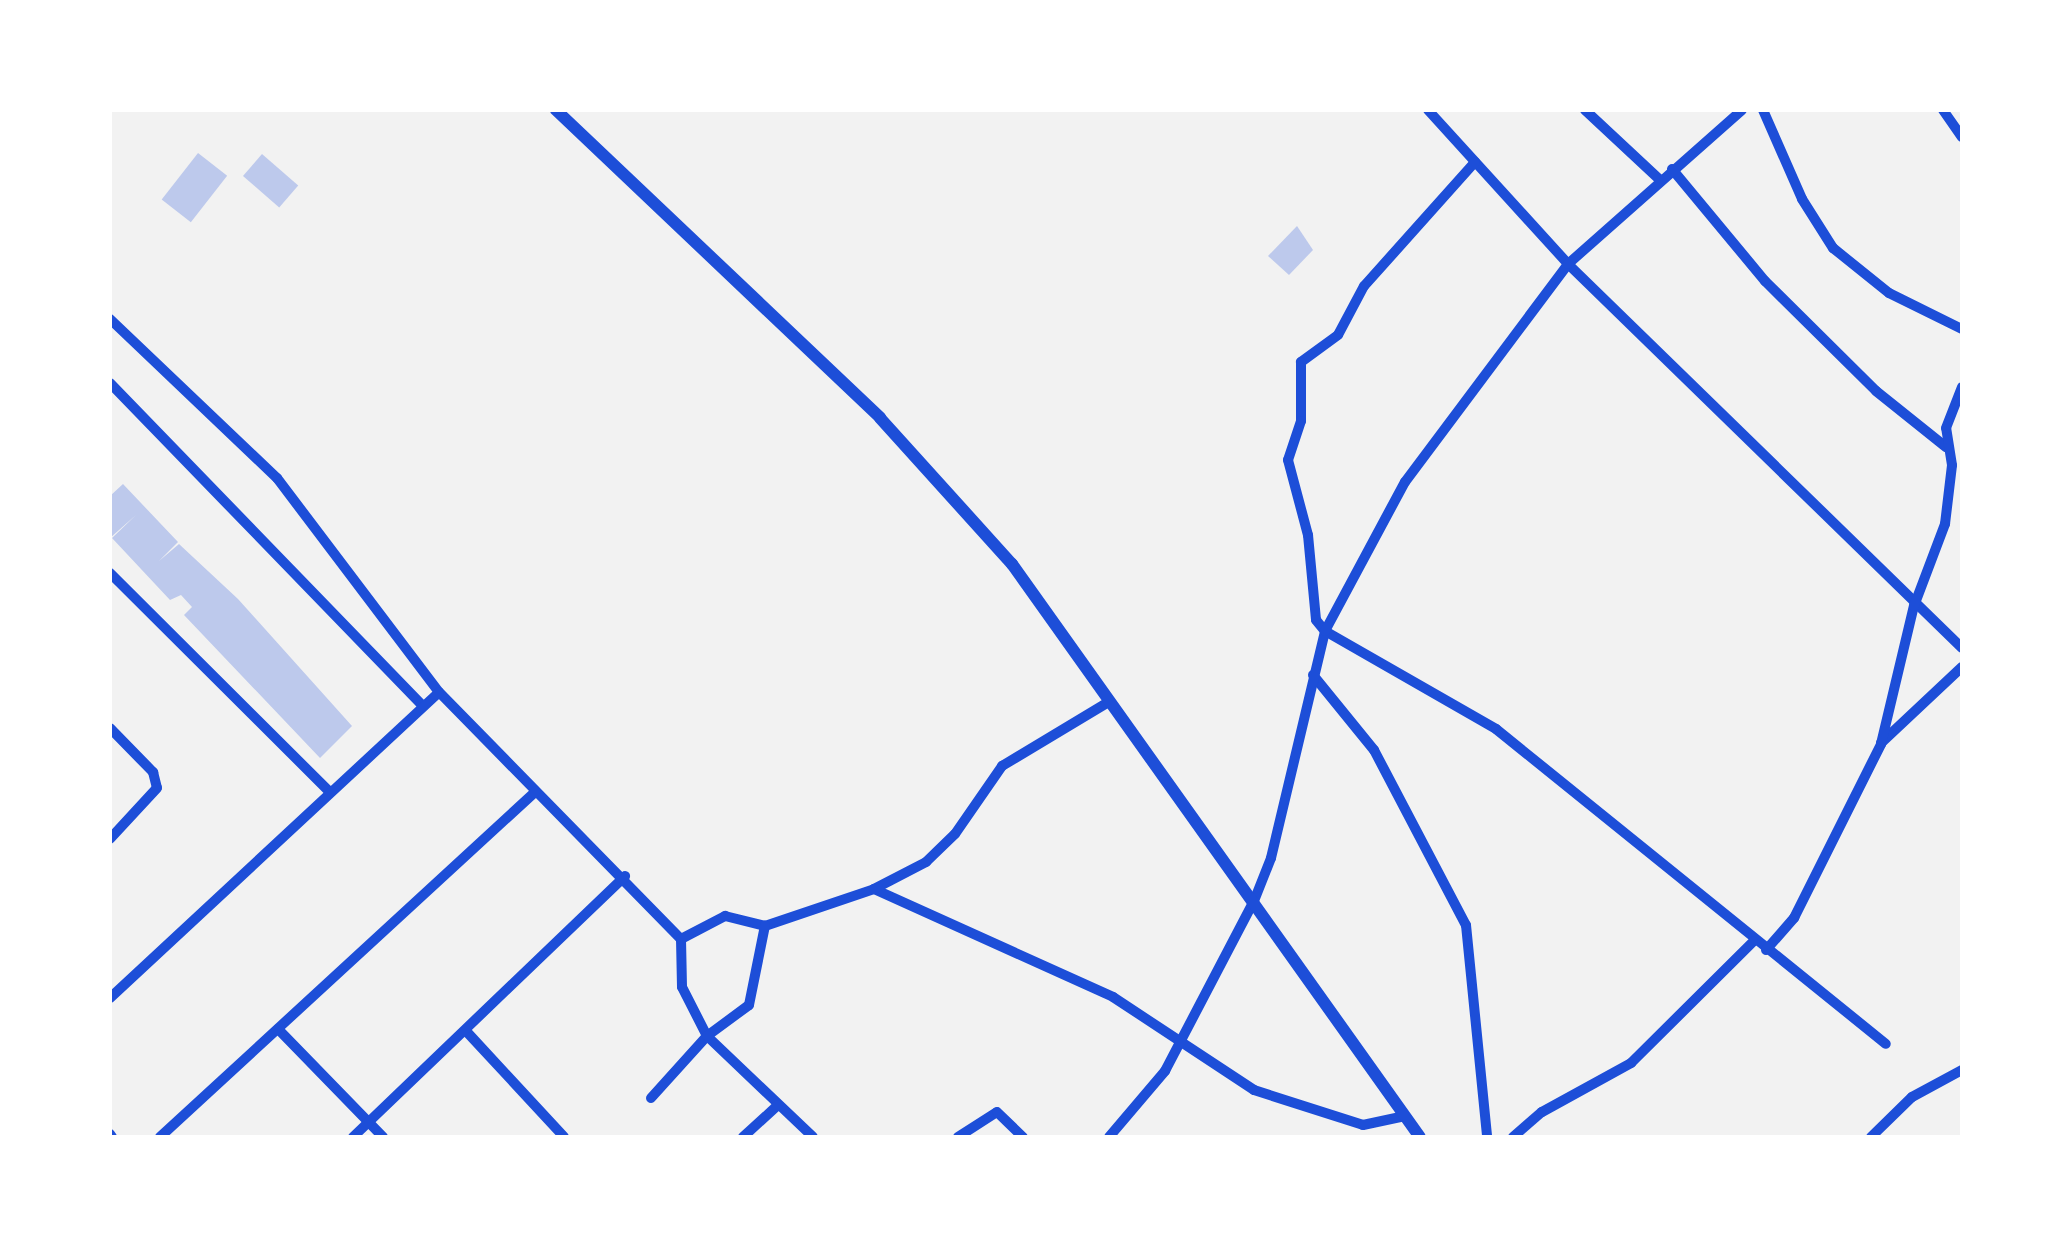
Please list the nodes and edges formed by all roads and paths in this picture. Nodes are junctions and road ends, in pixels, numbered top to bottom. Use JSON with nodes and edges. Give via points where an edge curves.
{"nodes":[{"id":1,"x":556,"y":110,"type":"edge"},
{"id":2,"x":1428,"y":110,"type":"edge"},
{"id":3,"x":1586,"y":110,"type":"edge"},
{"id":4,"x":1742,"y":110,"type":"edge"},
{"id":5,"x":1762,"y":110,"type":"edge"},
{"id":6,"x":1943,"y":110,"type":"edge"},
{"id":7,"x":1962,"y":136,"type":"edge"},
{"id":8,"x":1475,"y":162,"type":"junction"},
{"id":9,"x":1672,"y":169,"type":"junction"},
{"id":10,"x":1660,"y":180,"type":"junction"},
{"id":11,"x":1568,"y":264,"type":"junction"},
{"id":12,"x":110,"y":319,"type":"edge"},
{"id":13,"x":1962,"y":329,"type":"edge"},
{"id":14,"x":110,"y":383,"type":"edge"},
{"id":15,"x":1962,"y":387,"type":"edge"},
{"id":16,"x":1946,"y":448,"type":"junction"},
{"id":17,"x":110,"y":573,"type":"edge"},
{"id":18,"x":1914,"y":606,"type":"junction"},
{"id":19,"x":1324,"y":632,"type":"junction"},
{"id":20,"x":1962,"y":648,"type":"edge"},
{"id":21,"x":1962,"y":667,"type":"edge"},
{"id":22,"x":1313,"y":675,"type":"junction"},
{"id":23,"x":440,"y":692,"type":"junction"},
{"id":24,"x":1110,"y":701,"type":"junction"},
{"id":25,"x":423,"y":706,"type":"junction"},
{"id":26,"x":110,"y":728,"type":"edge"},
{"id":27,"x":1880,"y":744,"type":"junction"},
{"id":28,"x":329,"y":791,"type":"junction"},
{"id":29,"x":534,"y":792,"type":"junction"},
{"id":30,"x":110,"y":839,"type":"edge"},
{"id":31,"x":626,"y":876,"type":"junction"},
{"id":32,"x":874,"y":890,"type":"junction"},
{"id":33,"x":1254,"y":902,"type":"junction"},
{"id":34,"x":765,"y":926,"type":"junction"},
{"id":35,"x":681,"y":940,"type":"junction"},
{"id":36,"x":1753,"y":942,"type":"junction"},
{"id":37,"x":1766,"y":950,"type":"junction"},
{"id":38,"x":110,"y":998,"type":"edge"},
{"id":39,"x":278,"y":1029,"type":"junction"},
{"id":40,"x":466,"y":1030,"type":"junction"},
{"id":41,"x":708,"y":1036,"type":"junction"},
{"id":42,"x":1183,"y":1040,"type":"junction"},
{"id":43,"x":1886,"y":1044,"type":"dead end"},
{"id":44,"x":1962,"y":1070,"type":"edge"},
{"id":45,"x":651,"y":1098,"type":"dead end"},
{"id":46,"x":778,"y":1105,"type":"junction"},
{"id":47,"x":1405,"y":1116,"type":"junction"},
{"id":48,"x":369,"y":1121,"type":"junction"},
{"id":49,"x":160,"y":1137,"type":"edge"},
{"id":50,"x":353,"y":1137,"type":"edge"},
{"id":51,"x":383,"y":1137,"type":"edge"},
{"id":52,"x":564,"y":1137,"type":"edge"},
{"id":53,"x":743,"y":1137,"type":"edge"},
{"id":54,"x":813,"y":1137,"type":"edge"},
{"id":55,"x":958,"y":1137,"type":"edge"},
{"id":56,"x":1024,"y":1137,"type":"edge"},
{"id":57,"x":1109,"y":1137,"type":"edge"},
{"id":58,"x":1420,"y":1137,"type":"edge"},
{"id":59,"x":1487,"y":1137,"type":"edge"},
{"id":60,"x":1513,"y":1137,"type":"edge"},
{"id":61,"x":1871,"y":1137,"type":"edge"}],
"edges":[{"from":1,"to":24,"type":"street","via":[[955,496]]},
{"from":2,"to":8,"type":"street"},
{"from":3,"to":10,"type":"street"},
{"from":4,"to":9,"type":"street"},
{"from":5,"to":13,"type":"street","via":[[1802,199],[1833,248],[1890,294]]},
{"from":6,"to":7,"type":"street"},
{"from":8,"to":11,"type":"street"},
{"from":8,"to":19,"type":"street","via":[[1364,286],[1338,335],[1301,362],[1301,421],[1288,460],[1308,535],[1316,620]]},
{"from":9,"to":10,"type":"street"},
{"from":9,"to":16,"type":"street","via":[[1765,280],[1876,391]]},
{"from":10,"to":11,"type":"street"},
{"from":11,"to":18,"type":"street","via":[[1707,394]]},
{"from":11,"to":19,"type":"street","via":[[1404,482]]},
{"from":12,"to":23,"type":"street","via":[[277,478]]},
{"from":14,"to":25,"type":"street"},
{"from":15,"to":16,"type":"street","via":[[1946,428]]},
{"from":16,"to":18,"type":"street","via":[[1952,496]]},
{"from":17,"to":28,"type":"street"},
{"from":18,"to":20,"type":"street"},
{"from":18,"to":27,"type":"street"},
{"from":19,"to":22,"type":"street"},
{"from":19,"to":36,"type":"street","via":[[1496,729]]},
{"from":21,"to":27,"type":"street"},
{"from":22,"to":33,"type":"street","via":[[1275,842]]},
{"from":22,"to":59,"type":"street","via":[[1374,750],[1466,925]]},
{"from":23,"to":25,"type":"street"},
{"from":23,"to":29,"type":"street"},
{"from":24,"to":32,"type":"street","via":[[1002,766],[955,834],[926,862]]},
{"from":24,"to":33,"type":"street"},
{"from":25,"to":28,"type":"street"},
{"from":26,"to":30,"type":"street","via":[[153,772],[156,788]]},
{"from":27,"to":37,"type":"street","via":[[1794,918]]},
{"from":28,"to":38,"type":"street"},
{"from":29,"to":31,"type":"street"},
{"from":29,"to":39,"type":"street"},
{"from":31,"to":35,"type":"street"},
{"from":31,"to":40,"type":"street"},
{"from":32,"to":34,"type":"street"},
{"from":32,"to":42,"type":"street","via":[[1113,997]]},
{"from":33,"to":42,"type":"street"},
{"from":33,"to":47,"type":"street"},
{"from":34,"to":35,"type":"street","via":[[725,916]]},
{"from":34,"to":41,"type":"street","via":[[755,993]]},
{"from":35,"to":41,"type":"street","via":[[682,987]]},
{"from":36,"to":37,"type":"street"},
{"from":36,"to":60,"type":"street","via":[[1631,1063],[1542,1112]]},
{"from":37,"to":43,"type":"street"},
{"from":39,"to":48,"type":"street"},
{"from":39,"to":49,"type":"street"},
{"from":40,"to":48,"type":"street"},
{"from":40,"to":52,"type":"street"},
{"from":41,"to":45,"type":"street"},
{"from":41,"to":46,"type":"street"},
{"from":42,"to":47,"type":"street","via":[[1224,1074],[1292,1104],[1363,1125]]},
{"from":42,"to":57,"type":"street","via":[[1146,1099]]},
{"from":44,"to":61,"type":"street","via":[[1912,1097]]},
{"from":46,"to":53,"type":"street"},
{"from":46,"to":54,"type":"street"},
{"from":47,"to":58,"type":"street"},
{"from":48,"to":50,"type":"street"},
{"from":48,"to":51,"type":"street"},
{"from":55,"to":56,"type":"street","via":[[997,1112]]}]}
